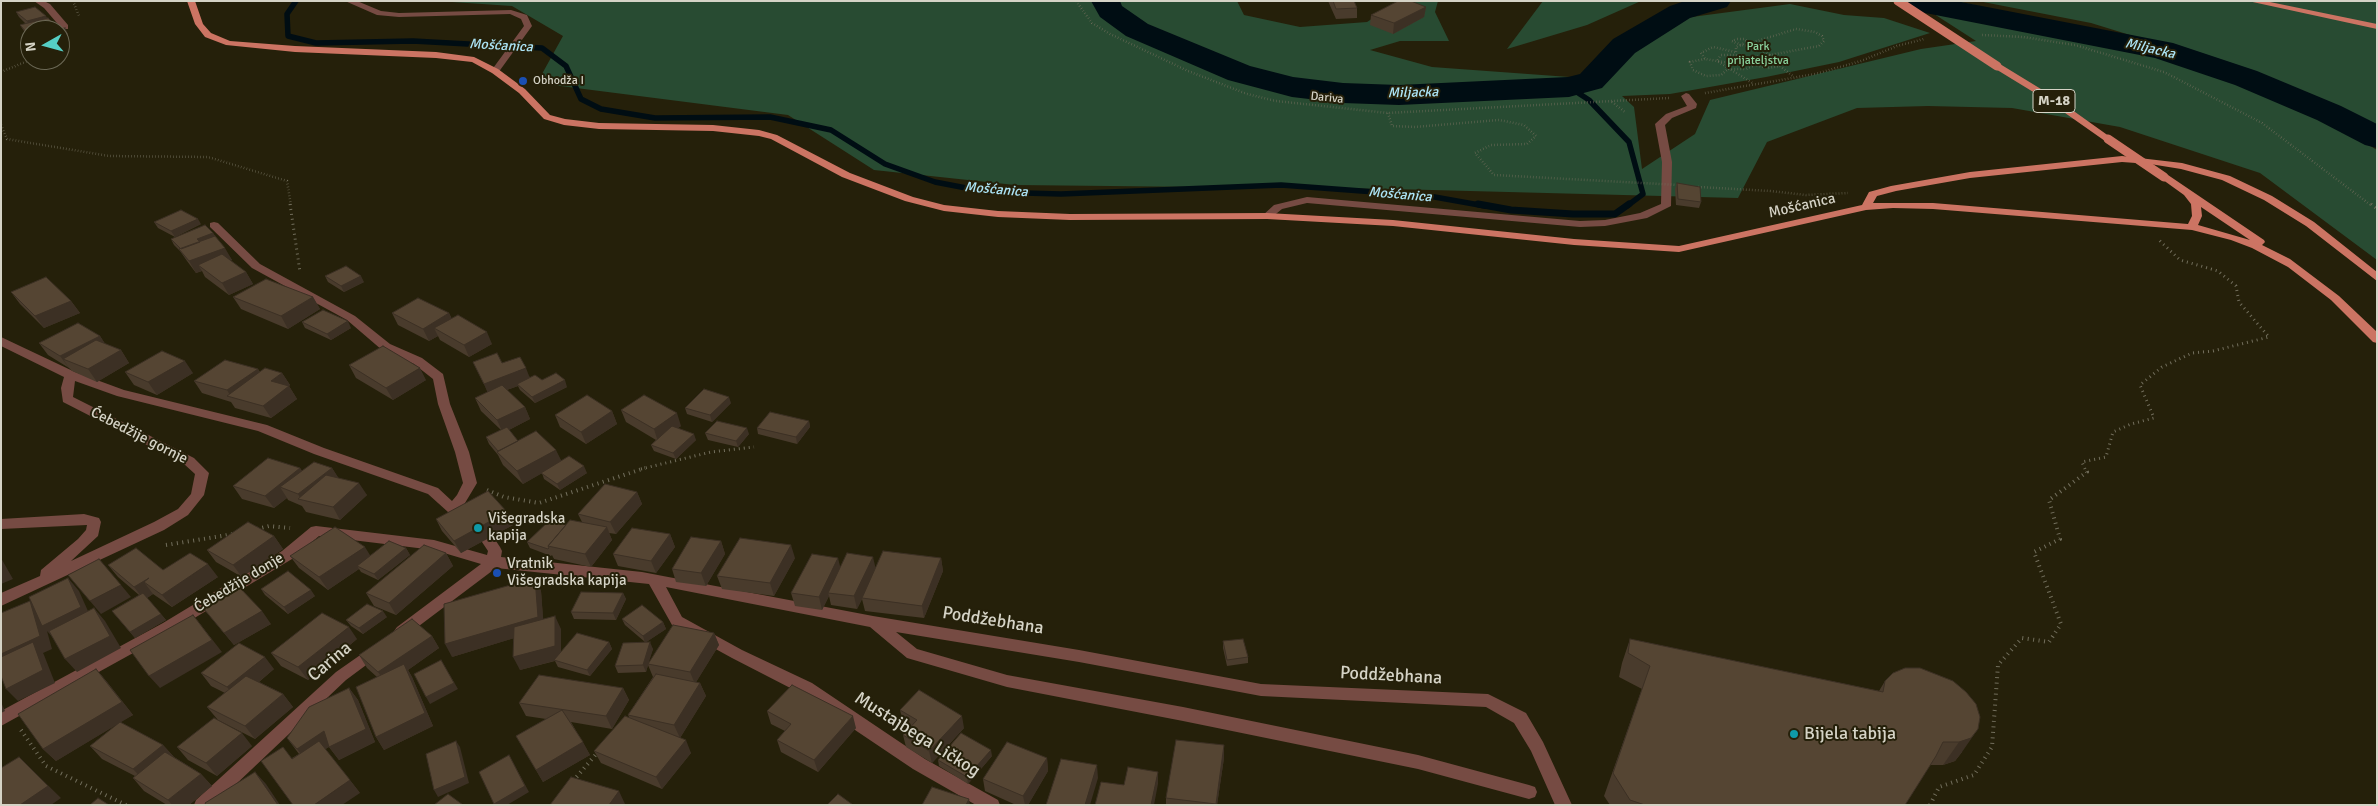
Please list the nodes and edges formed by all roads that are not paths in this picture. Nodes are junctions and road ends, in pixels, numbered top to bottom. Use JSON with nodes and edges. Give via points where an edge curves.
{"nodes":[{"id":1,"x":38,"y":1,"type":"edge"},
{"id":2,"x":191,"y":1,"type":"edge"},
{"id":3,"x":349,"y":1,"type":"edge"},
{"id":4,"x":1898,"y":1,"type":"edge"},
{"id":5,"x":2252,"y":1,"type":"edge"},
{"id":6,"x":58,"y":20,"type":"edge"},
{"id":7,"x":2377,"y":28,"type":"edge"},
{"id":8,"x":496,"y":71,"type":"junction"},
{"id":9,"x":1686,"y":96,"type":"dead end"},
{"id":10,"x":2186,"y":192,"type":"junction"},
{"id":11,"x":1866,"y":207,"type":"junction"},
{"id":12,"x":1267,"y":216,"type":"junction"},
{"id":13,"x":214,"y":225,"type":"dead end"},
{"id":14,"x":2192,"y":227,"type":"junction"},
{"id":15,"x":2291,"y":265,"type":"junction"},
{"id":16,"x":2377,"y":278,"type":"edge"},
{"id":17,"x":2377,"y":339,"type":"edge"},
{"id":18,"x":1,"y":341,"type":"edge"},
{"id":19,"x":72,"y":376,"type":"junction"},
{"id":20,"x":452,"y":509,"type":"junction"},
{"id":21,"x":468,"y":518,"type":"edge"},
{"id":22,"x":1,"y":524,"type":"edge"},
{"id":23,"x":487,"y":539,"type":"dead end"},
{"id":24,"x":493,"y":562,"type":"junction"},
{"id":25,"x":655,"y":581,"type":"junction"},
{"id":26,"x":30,"y":586,"type":"junction"},
{"id":27,"x":1,"y":600,"type":"edge"},
{"id":28,"x":873,"y":622,"type":"junction"},
{"id":29,"x":6,"y":717,"type":"edge"},
{"id":30,"x":1529,"y":792,"type":"dead end"},
{"id":31,"x":202,"y":805,"type":"edge"},
{"id":32,"x":992,"y":805,"type":"edge"},
{"id":33,"x":1564,"y":805,"type":"edge"}],
"edges":[{"from":1,"to":6,"type":"street"},
{"from":2,"to":8,"type":"main road","name":"Mošćanica","via":[[199,24],[208,35],[229,43],[436,55],[474,60]]},
{"from":3,"to":8,"type":"street","via":[[380,14],[399,16],[512,12],[524,17],[528,26]]},
{"from":4,"to":10,"type":"main road","number":"M-18","bridge":true,"via":[[2051,99]]},
{"from":5,"to":7,"type":"main road"},
{"from":8,"to":12,"type":"main road","name":"Mošćanica","via":[[522,91],[547,117],[556,120],[599,126],[713,128],[758,133],[774,137],[846,175],[944,208],[998,214],[1070,216]]},
{"from":9,"to":12,"type":"street","via":[[1691,108],[1669,116],[1660,124],[1667,162],[1666,206],[1643,216],[1580,224],[1307,200],[1278,207]]},
{"from":10,"to":14,"type":"main road","via":[[2196,204],[2197,216]]},
{"from":10,"to":15,"type":"main road","number":"M-18"},
{"from":11,"to":12,"type":"main road","name":"Mošćanica","via":[[1679,249],[1574,242],[1393,223]]},
{"from":11,"to":14,"type":"main road","name":"Mošćanica","via":[[1933,206]]},
{"from":11,"to":16,"type":"main road","via":[[1874,194],[1970,175],[2095,162],[2150,161],[2226,178],[2268,198],[2310,224]]},
{"from":13,"to":20,"type":"street","via":[[256,266],[352,318],[386,347],[418,361],[439,377],[444,404],[470,483]]},
{"from":14,"to":15,"type":"main road","name":"Mošćanica","via":[[2256,246]]},
{"from":15,"to":17,"type":"main road","number":"M-18","via":[[2335,298]]},
{"from":18,"to":19,"type":"street"},
{"from":19,"to":20,"type":"street","via":[[121,393],[262,428],[433,491]]},
{"from":19,"to":26,"type":"street","name":"Ćebedžije gornje","via":[[67,400],[189,461],[202,473],[198,495],[183,512],[159,526]]},
{"from":20,"to":21,"type":"street"},
{"from":22,"to":26,"type":"street","via":[[84,519],[94,522],[93,532],[83,543]]},
{"from":23,"to":24,"type":"street","via":[[495,551]]},
{"from":24,"to":25,"type":"street","name":"Poddžebhana"},
{"from":24,"to":29,"type":"street","name":"Ćebedžije donje","via":[[434,545],[316,531],[286,555],[168,627]]},
{"from":24,"to":31,"type":"street","name":"Carina","via":[[341,676]]},
{"from":25,"to":28,"type":"street","name":"Poddžebhana"},
{"from":25,"to":32,"type":"street","name":"Mustajbega Ličkog","via":[[677,621],[806,688],[919,764]]},
{"from":26,"to":27,"type":"street","name":"Ćebedžije gornje"},
{"from":28,"to":30,"type":"street","via":[[912,654],[1007,681],[1418,762]]},
{"from":28,"to":33,"type":"street","name":"Poddžebhana","via":[[1261,690],[1488,701],[1520,718]]}]}
